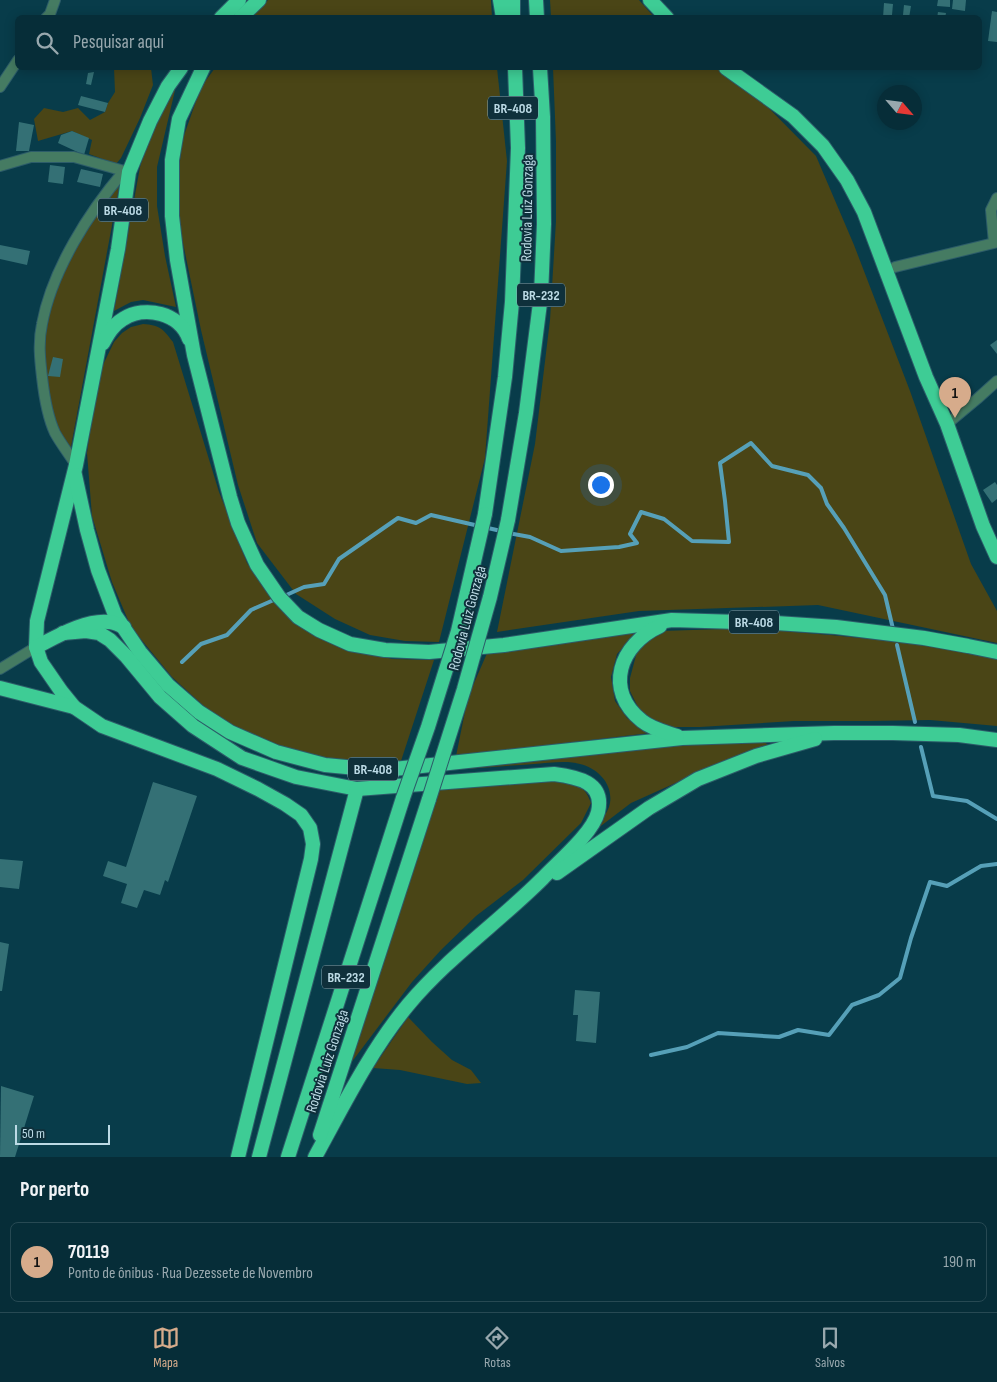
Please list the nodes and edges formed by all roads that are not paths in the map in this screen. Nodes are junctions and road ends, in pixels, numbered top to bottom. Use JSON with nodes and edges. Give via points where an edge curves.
{"nodes":[{"id":1,"x":55,"y":0,"type":"edge"},
{"id":2,"x":239,"y":0,"type":"edge"},
{"id":3,"x":259,"y":0,"type":"edge"},
{"id":4,"x":500,"y":0,"type":"edge"},
{"id":5,"x":513,"y":0,"type":"edge"},
{"id":6,"x":536,"y":0,"type":"edge"},
{"id":7,"x":650,"y":0,"type":"edge"},
{"id":8,"x":49,"y":15,"type":"edge"},
{"id":9,"x":224,"y":15,"type":"edge"},
{"id":10,"x":243,"y":15,"type":"edge"},
{"id":11,"x":502,"y":15,"type":"edge"},
{"id":12,"x":513,"y":15,"type":"edge"},
{"id":13,"x":537,"y":15,"type":"edge"},
{"id":14,"x":664,"y":15,"type":"edge"},
{"id":15,"x":15,"y":64,"type":"edge"},
{"id":16,"x":180,"y":70,"type":"edge"},
{"id":17,"x":202,"y":70,"type":"edge"},
{"id":18,"x":509,"y":70,"type":"edge"},
{"id":19,"x":515,"y":70,"type":"edge"},
{"id":20,"x":540,"y":70,"type":"edge"},
{"id":21,"x":729,"y":70,"type":"edge"},
{"id":22,"x":0,"y":87,"type":"edge"},
{"id":23,"x":518,"y":148,"type":"junction"},
{"id":24,"x":0,"y":166,"type":"edge"},
{"id":25,"x":126,"y":172,"type":"junction"},
{"id":26,"x":997,"y":198,"type":"edge"},
{"id":27,"x":895,"y":267,"type":"dead end"},
{"id":28,"x":194,"y":355,"type":"junction"},
{"id":29,"x":96,"y":362,"type":"junction"},
{"id":30,"x":997,"y":381,"type":"edge"},
{"id":31,"x":947,"y":424,"type":"junction"},
{"id":32,"x":75,"y":468,"type":"junction"},
{"id":33,"x":997,"y":557,"type":"edge"},
{"id":34,"x":672,"y":620,"type":"junction"},
{"id":35,"x":124,"y":627,"type":"junction"},
{"id":36,"x":63,"y":633,"type":"junction"},
{"id":37,"x":36,"y":647,"type":"junction"},
{"id":38,"x":997,"y":652,"type":"edge"},
{"id":39,"x":0,"y":669,"type":"edge"},
{"id":40,"x":0,"y":688,"type":"edge"},
{"id":41,"x":74,"y":707,"type":"junction"},
{"id":42,"x":834,"y":732,"type":"junction"},
{"id":43,"x":682,"y":738,"type":"junction"},
{"id":44,"x":997,"y":740,"type":"edge"},
{"id":45,"x":357,"y":789,"type":"junction"},
{"id":46,"x":526,"y":895,"type":"junction"},
{"id":47,"x":238,"y":1157,"type":"edge"},
{"id":48,"x":259,"y":1157,"type":"edge"},
{"id":49,"x":288,"y":1157,"type":"edge"},
{"id":50,"x":314,"y":1157,"type":"edge"}],
"edges":[{"from":1,"to":8,"type":"street"},
{"from":2,"to":9,"type":"highway"},
{"from":3,"to":10,"type":"highway"},
{"from":4,"to":11,"type":"highway"},
{"from":5,"to":12,"type":"highway"},
{"from":6,"to":13,"type":"highway"},
{"from":7,"to":14,"type":"highway"},
{"from":15,"to":22,"type":"street"},
{"from":16,"to":25,"type":"highway","number":"BR-408","via":[[168,86]]},
{"from":17,"to":28,"type":"highway","number":"BR-408","via":[[179,119],[172,160],[172,216]]},
{"from":18,"to":23,"type":"highway","number":"BR-408"},
{"from":19,"to":23,"type":"highway","name":"Rodovia Luiz Gonzaga","number":"BR-232"},
{"from":20,"to":50,"type":"highway","name":"Rodovia Luiz Gonzaga","number":"BR-232","bridge":true,"via":[[544,117],[541,295],[508,520],[464,689]]},
{"from":21,"to":31,"type":"highway","via":[[793,116],[823,146],[847,180],[864,212]]},
{"from":23,"to":49,"type":"highway","name":"Rodovia Luiz Gonzaga","number":"BR-232","bridge":true,"via":[[507,362],[485,514],[458,631]]},
{"from":24,"to":25,"type":"street","via":[[30,157],[74,157]]},
{"from":25,"to":29,"type":"highway","number":"BR-408","via":[[118,249]]},
{"from":25,"to":32,"type":"street","via":[[104,194],[74,244],[59,272],[42,324],[40,359],[47,408],[55,432]]},
{"from":26,"to":27,"type":"street","via":[[991,210],[994,243]]},
{"from":28,"to":29,"type":"highway","via":[[187,333],[177,322],[164,315],[135,313],[110,329]]},
{"from":28,"to":34,"type":"highway","number":"BR-408","via":[[230,498],[257,565],[298,618],[319,630],[350,644],[429,652],[504,645]]},
{"from":29,"to":32,"type":"highway","number":"BR-408"},
{"from":30,"to":31,"type":"street"},
{"from":31,"to":33,"type":"highway"},
{"from":32,"to":35,"type":"highway","number":"BR-408","via":[[98,570],[115,614]]},
{"from":32,"to":37,"type":"highway","via":[[37,621]]},
{"from":34,"to":38,"type":"highway","number":"BR-408","via":[[836,626]]},
{"from":34,"to":43,"type":"highway","via":[[644,635],[623,661],[620,678],[626,703],[634,714],[658,730]]},
{"from":35,"to":36,"type":"highway","via":[[101,622]]},
{"from":35,"to":43,"type":"highway","number":"BR-408","via":[[168,685],[200,712],[230,732],[276,752],[325,765],[394,770]]},
{"from":36,"to":37,"type":"highway"},
{"from":36,"to":45,"type":"highway","via":[[86,631],[99,633],[110,640],[160,697],[193,726],[242,758],[296,777]]},
{"from":37,"to":39,"type":"street"},
{"from":37,"to":41,"type":"highway","via":[[41,662]]},
{"from":40,"to":41,"type":"highway"},
{"from":41,"to":47,"type":"highway","via":[[102,726],[217,769],[258,789],[285,804],[310,828],[311,859]]},
{"from":42,"to":43,"type":"highway","number":"BR-408"},
{"from":42,"to":44,"type":"highway","number":"BR-408"},
{"from":42,"to":46,"type":"highway","via":[[756,756],[698,779],[649,808]]},
{"from":45,"to":46,"type":"highway","via":[[554,774],[586,781],[598,799],[593,825]]},
{"from":45,"to":48,"type":"highway"},
{"from":46,"to":50,"type":"highway","via":[[437,974],[408,1005],[363,1071]]}]}
